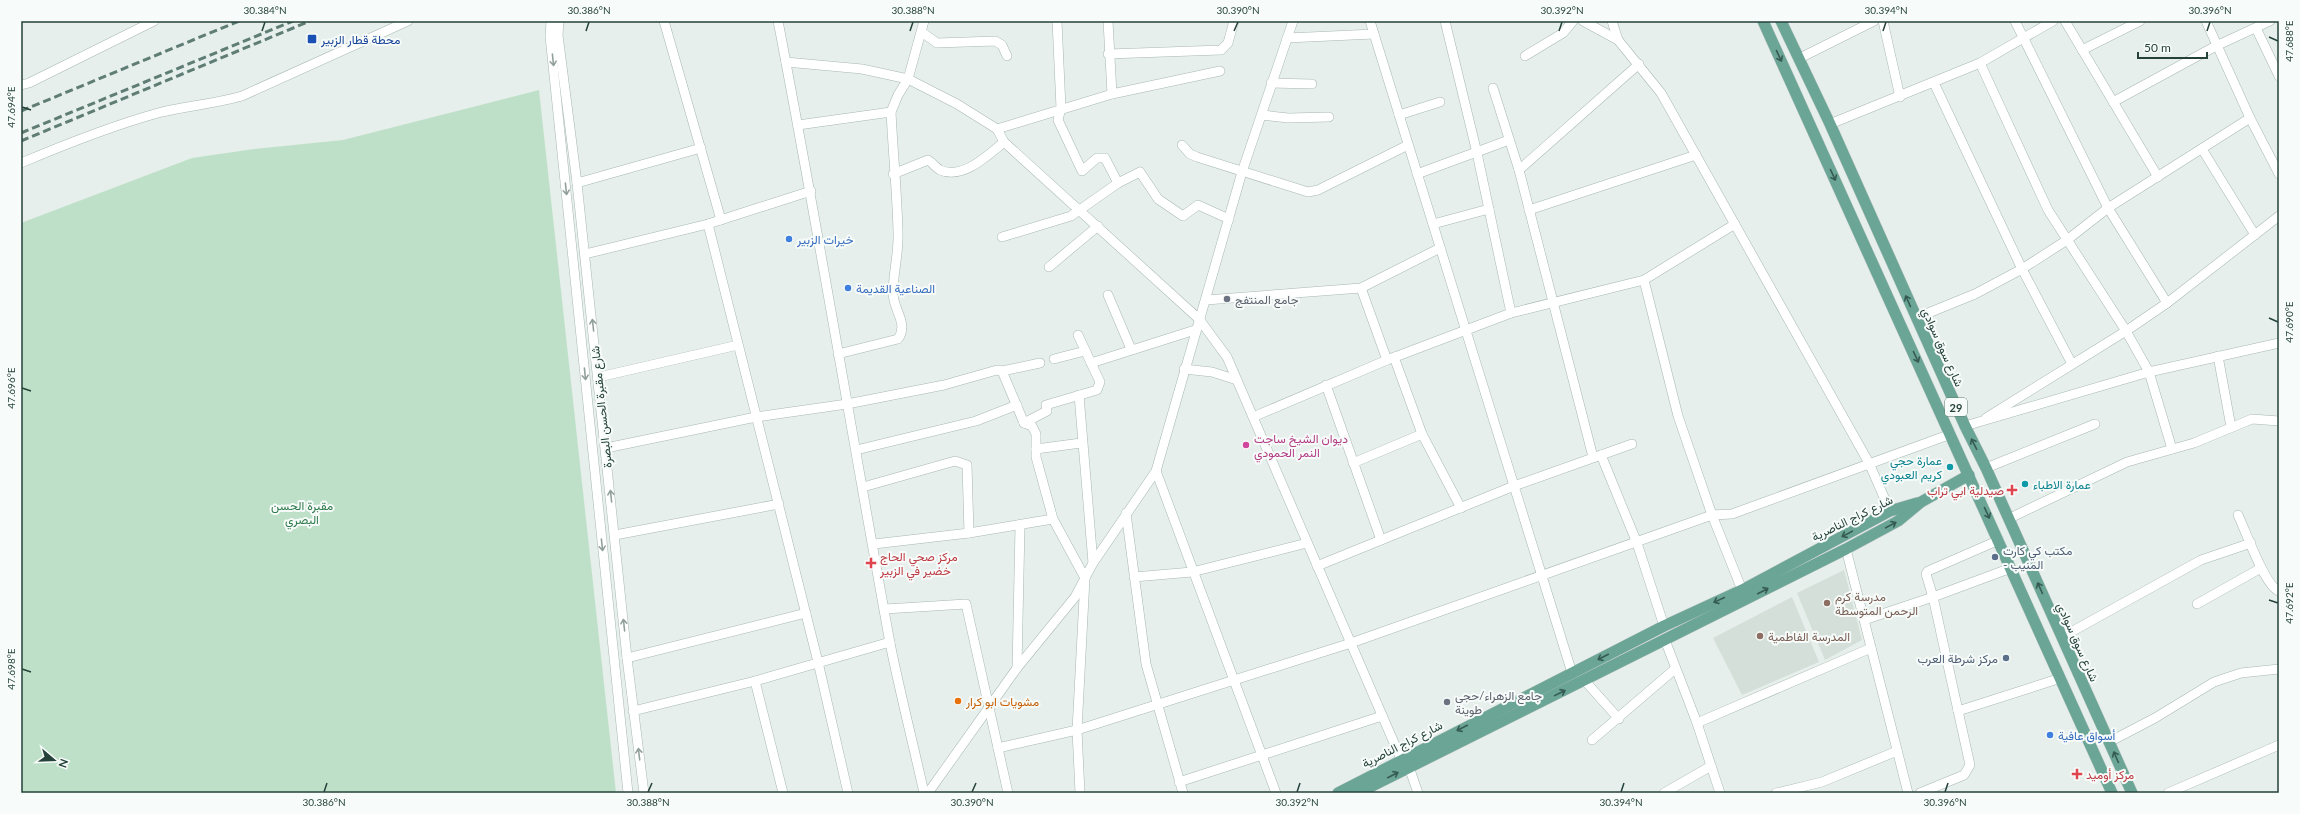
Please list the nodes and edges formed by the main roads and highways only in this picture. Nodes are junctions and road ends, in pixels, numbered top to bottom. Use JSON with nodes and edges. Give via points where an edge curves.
{"nodes":[{"id":1,"x":1762,"y":21,"type":"edge"},
{"id":2,"x":1781,"y":21,"type":"edge"},
{"id":3,"x":1969,"y":476,"type":"junction"},
{"id":4,"x":1921,"y":502,"type":"junction"},
{"id":5,"x":2046,"y":602,"type":"junction"},
{"id":6,"x":2030,"y":610,"type":"junction"},
{"id":7,"x":2085,"y":689,"type":"junction"},
{"id":8,"x":2069,"y":697,"type":"junction"},
{"id":9,"x":1405,"y":763,"type":"junction"},
{"id":10,"x":1338,"y":793,"type":"edge"},
{"id":11,"x":1358,"y":793,"type":"edge"},
{"id":12,"x":2112,"y":793,"type":"edge"},
{"id":13,"x":2132,"y":793,"type":"edge"}],
"edges":[{"from":1,"to":3,"type":"main road","number":"29","one_way":true},
{"from":5,"to":2,"type":"main road","name":"شارع سوق سوادي","number":"29","one_way":true},
{"from":3,"to":4,"type":"main road"},
{"from":3,"to":6,"type":"main road","number":"29","one_way":true},
{"from":4,"to":9,"type":"main road","name":"شارع كراج الناصرية","one_way":true,"via":[[1890,511],[1742,590],[1572,673]]},
{"from":9,"to":4,"type":"main road","name":"شارع كراج الناصرية","one_way":true,"via":[[1585,681],[1846,549],[1898,521]]},
{"from":5,"to":6,"type":"main road"},
{"from":5,"to":7,"type":"main road","name":"شارع سوق سوادي","number":"29"},
{"from":6,"to":8,"type":"main road","number":"29"},
{"from":7,"to":8,"type":"main road"},
{"from":13,"to":7,"type":"main road","name":"شارع سوق سوادي","number":"29","one_way":true},
{"from":8,"to":12,"type":"main road","number":"29"},
{"from":9,"to":10,"type":"main road","name":"شارع كراج الناصرية"},
{"from":11,"to":9,"type":"main road","name":"شارع كراج الناصرية","one_way":true}]}
